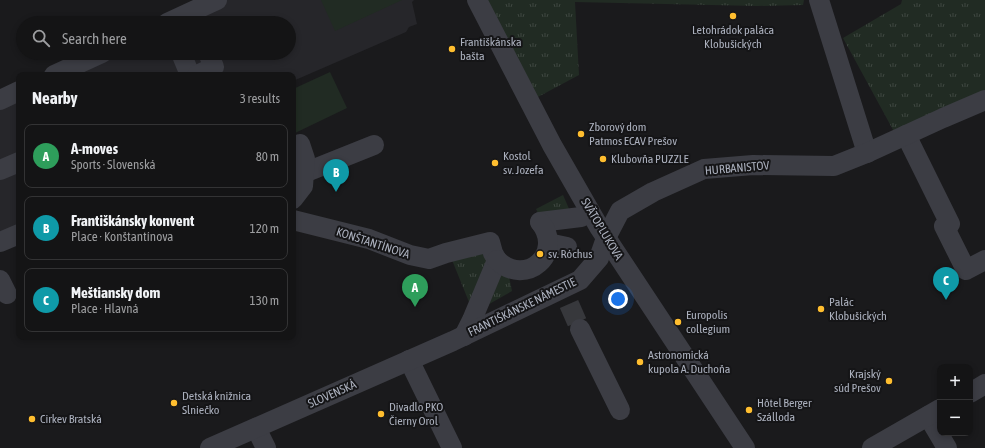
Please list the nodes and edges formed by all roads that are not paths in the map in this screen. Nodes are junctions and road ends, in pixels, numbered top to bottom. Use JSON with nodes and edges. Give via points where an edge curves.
{"nodes":[{"id":1,"x":217,"y":0,"type":"edge"},
{"id":2,"x":477,"y":0,"type":"edge"},
{"id":3,"x":819,"y":0,"type":"edge"},
{"id":4,"x":182,"y":16,"type":"edge"},
{"id":5,"x":87,"y":60,"type":"edge"},
{"id":6,"x":184,"y":60,"type":"edge"},
{"id":7,"x":211,"y":60,"type":"edge"},
{"id":8,"x":61,"y":72,"type":"edge"},
{"id":9,"x":189,"y":72,"type":"edge"},
{"id":10,"x":203,"y":72,"type":"edge"},
{"id":11,"x":16,"y":92,"type":"edge"},
{"id":12,"x":0,"y":100,"type":"edge"},
{"id":13,"x":985,"y":100,"type":"edge"},
{"id":14,"x":906,"y":135,"type":"junction"},
{"id":15,"x":300,"y":144,"type":"dead end"},
{"id":16,"x":374,"y":145,"type":"dead end"},
{"id":17,"x":867,"y":153,"type":"junction"},
{"id":18,"x":16,"y":163,"type":"edge"},
{"id":19,"x":0,"y":170,"type":"edge"},
{"id":20,"x":304,"y":173,"type":"junction"},
{"id":21,"x":296,"y":195,"type":"edge"},
{"id":22,"x":590,"y":212,"type":"junction"},
{"id":23,"x":296,"y":221,"type":"edge"},
{"id":24,"x":606,"y":238,"type":"junction"},
{"id":25,"x":497,"y":260,"type":"junction"},
{"id":26,"x":985,"y":260,"type":"edge"},
{"id":27,"x":580,"y":329,"type":"tunnel mouth"},
{"id":28,"x":458,"y":339,"type":"junction"},
{"id":29,"x":409,"y":360,"type":"junction"},
{"id":30,"x":985,"y":384,"type":"edge"},
{"id":31,"x":973,"y":391,"type":"edge"},
{"id":32,"x":620,"y":410,"type":"dead end"},
{"id":33,"x":934,"y":412,"type":"edge"},
{"id":34,"x":256,"y":428,"type":"junction"},
{"id":35,"x":210,"y":448,"type":"edge"},
{"id":36,"x":266,"y":448,"type":"edge"},
{"id":37,"x":452,"y":448,"type":"edge"},
{"id":38,"x":745,"y":448,"type":"edge"},
{"id":39,"x":872,"y":448,"type":"edge"},
{"id":40,"x":947,"y":448,"type":"edge"}],
"edges":[{"from":1,"to":4,"type":"street"},
{"from":2,"to":22,"type":"street","name":"SVÄTOPLUKOVA"},
{"from":3,"to":17,"type":"street"},
{"from":5,"to":8,"type":"street"},
{"from":6,"to":9,"type":"street"},
{"from":7,"to":10,"type":"street","via":[[214,67]]},
{"from":11,"to":12,"type":"street"},
{"from":13,"to":14,"type":"street","name":"HURBANISTOV"},
{"from":14,"to":17,"type":"street","name":"HURBANISTOV"},
{"from":14,"to":26,"type":"street","via":[[950,224],[944,226],[966,270]]},
{"from":15,"to":20,"type":"street","via":[[306,159]]},
{"from":16,"to":20,"type":"street"},
{"from":17,"to":24,"type":"street","name":"HURBANISTOV","via":[[834,166],[753,165],[704,169],[653,192],[620,211]]},
{"from":18,"to":19,"type":"street"},
{"from":20,"to":21,"type":"street","via":[[303,186]]},
{"from":22,"to":24,"type":"street","name":"SVÄTOPLUKOVA"},
{"from":22,"to":25,"type":"street","via":[[581,217],[540,222],[558,245],[530,269],[512,270]]},
{"from":23,"to":25,"type":"street","name":"KONŠTANTÍNOVA","via":[[369,239],[410,256],[430,259],[490,242]]},
{"from":24,"to":28,"type":"street","name":"FRANTIŠKÁNSKE NÁMESTIE","via":[[599,258],[565,296]]},
{"from":24,"to":38,"type":"street","name":"SVÄTOPLUKOVA"},
{"from":25,"to":28,"type":"street","name":"FRANTIŠKÁNSKE NÁMESTIE","via":[[472,320]]},
{"from":27,"to":32,"type":"street"},
{"from":28,"to":29,"type":"street","name":"SLOVENSKÁ"},
{"from":29,"to":34,"type":"street","name":"SLOVENSKÁ"},
{"from":29,"to":37,"type":"street"},
{"from":30,"to":31,"type":"street"},
{"from":33,"to":39,"type":"street"},
{"from":33,"to":40,"type":"street"},
{"from":34,"to":35,"type":"street","name":"SLOVENSKÁ"},
{"from":34,"to":36,"type":"street"}]}
